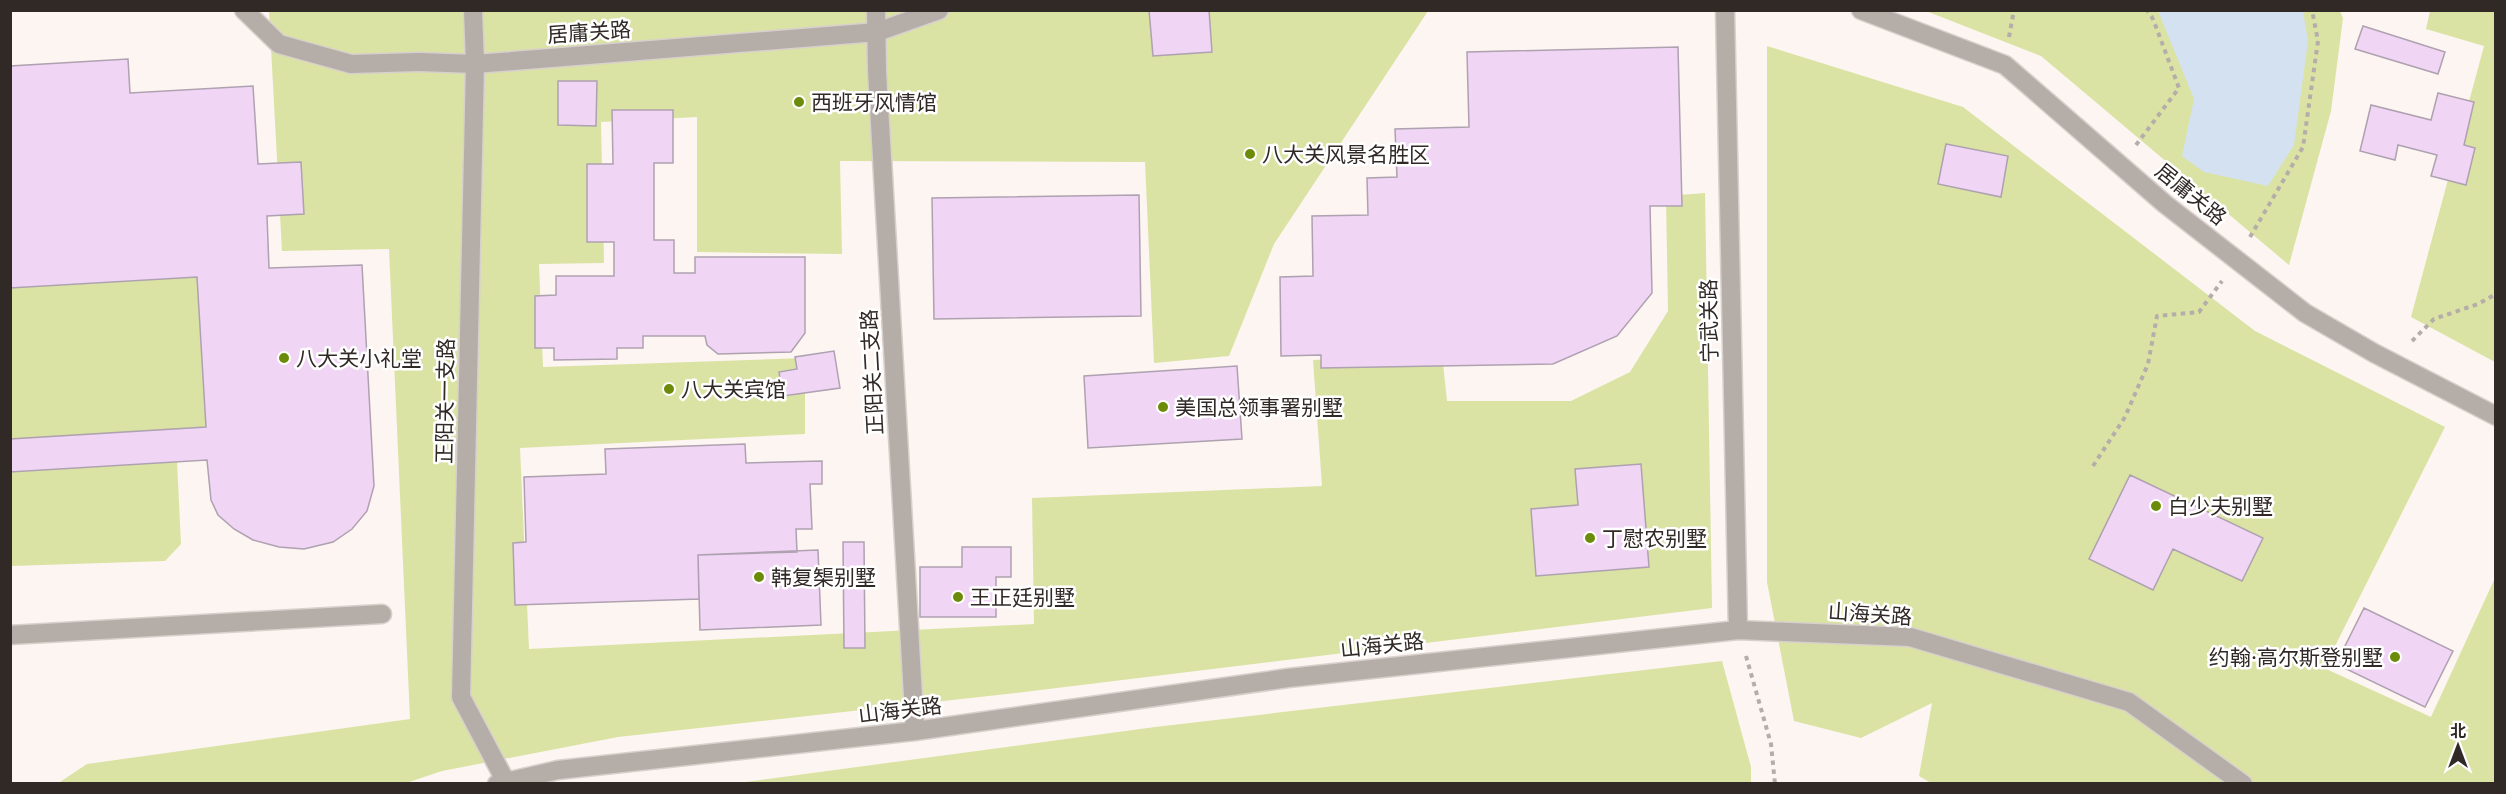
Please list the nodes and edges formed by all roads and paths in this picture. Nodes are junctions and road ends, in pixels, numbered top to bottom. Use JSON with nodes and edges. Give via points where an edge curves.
{"nodes":[{"id":1,"x":244,"y":10,"type":"edge"},
{"id":2,"x":473,"y":10,"type":"edge"},
{"id":3,"x":876,"y":10,"type":"edge"},
{"id":4,"x":939,"y":10,"type":"edge"},
{"id":5,"x":1725,"y":10,"type":"edge"},
{"id":6,"x":1861,"y":10,"type":"edge"},
{"id":7,"x":2147,"y":10,"type":"edge"},
{"id":8,"x":877,"y":32,"type":"junction"},
{"id":9,"x":475,"y":63,"type":"junction"},
{"id":10,"x":2121,"y":166,"type":"junction"},
{"id":11,"x":2496,"y":294,"type":"edge"},
{"id":12,"x":2391,"y":362,"type":"junction"},
{"id":13,"x":2496,"y":416,"type":"edge"},
{"id":14,"x":382,"y":614,"type":"dead end"},
{"id":15,"x":1738,"y":630,"type":"junction"},
{"id":16,"x":10,"y":635,"type":"edge"},
{"id":17,"x":915,"y":731,"type":"junction"},
{"id":18,"x":501,"y":782,"type":"edge"},
{"id":19,"x":1775,"y":783,"type":"edge"},
{"id":20,"x":2243,"y":783,"type":"edge"}],
"edges":[{"from":1,"to":9,"type":"street","name":"居庸关路","via":[[279,44],[351,63]]},
{"from":2,"to":9,"type":"street","name":"正阳关一支路"},
{"from":3,"to":8,"type":"street","name":"正阳关二支路"},
{"from":4,"to":8,"type":"street","name":"居庸关路"},
{"from":5,"to":15,"type":"street","name":"宁武关路"},
{"from":6,"to":10,"type":"street","name":"居庸关路","via":[[2005,65]]},
{"from":7,"to":10,"type":"path","via":[[2179,88]]},
{"from":8,"to":9,"type":"street","name":"居庸关路"},
{"from":8,"to":17,"type":"street","name":"正阳关二支路"},
{"from":9,"to":18,"type":"street","name":"正阳关一支路","via":[[461,697]]},
{"from":10,"to":12,"type":"street","name":"居庸关路","via":[[2305,313]]},
{"from":11,"to":12,"type":"path","via":[[2434,319]]},
{"from":12,"to":13,"type":"street","name":"居庸关路"},
{"from":14,"to":16,"type":"street"},
{"from":15,"to":17,"type":"street","name":"山海关路","via":[[1288,678]]},
{"from":15,"to":19,"type":"path","via":[[1771,744]]},
{"from":15,"to":20,"type":"street","name":"山海关路","via":[[1910,637],[2129,702]]},
{"from":17,"to":18,"type":"street","name":"山海关路","via":[[558,770]]}]}
